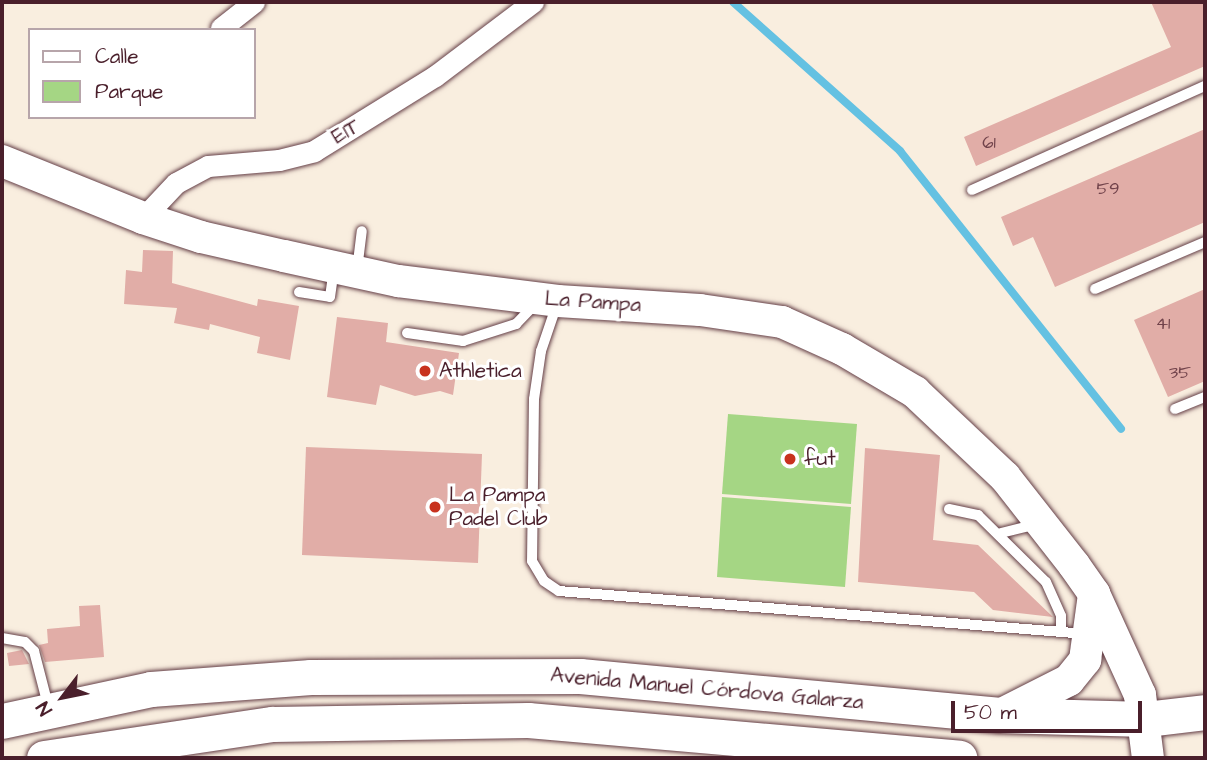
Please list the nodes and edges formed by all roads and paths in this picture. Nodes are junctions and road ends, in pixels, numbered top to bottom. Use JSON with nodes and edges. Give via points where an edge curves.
{"nodes":[{"id":1,"x":254,"y":2,"type":"edge"},
{"id":2,"x":533,"y":2,"type":"edge"},
{"id":3,"x":221,"y":27,"type":"dead end"},
{"id":4,"x":1205,"y":86,"type":"edge"},
{"id":5,"x":2,"y":161,"type":"edge"},
{"id":6,"x":972,"y":190,"type":"dead end"},
{"id":7,"x":143,"y":218,"type":"junction"},
{"id":8,"x":362,"y":231,"type":"dead end"},
{"id":9,"x":1205,"y":242,"type":"edge"},
{"id":10,"x":346,"y":268,"type":"junction"},
{"id":11,"x":1095,"y":289,"type":"dead end"},
{"id":12,"x":299,"y":292,"type":"dead end"},
{"id":13,"x":549,"y":300,"type":"junction"},
{"id":14,"x":407,"y":333,"type":"dead end"},
{"id":15,"x":1205,"y":397,"type":"edge"},
{"id":16,"x":1175,"y":409,"type":"dead end"},
{"id":17,"x":949,"y":509,"type":"dead end"},
{"id":18,"x":1041,"y":523,"type":"junction"},
{"id":19,"x":1001,"y":533,"type":"junction"},
{"id":20,"x":1094,"y":594,"type":"junction"},
{"id":21,"x":1075,"y":632,"type":"junction"},
{"id":22,"x":2,"y":638,"type":"edge"},
{"id":23,"x":810,"y":696,"type":"junction"},
{"id":24,"x":48,"y":708,"type":"junction"},
{"id":25,"x":1205,"y":712,"type":"edge"},
{"id":26,"x":1000,"y":715,"type":"junction"},
{"id":27,"x":1146,"y":719,"type":"junction"},
{"id":28,"x":2,"y":721,"type":"edge"},
{"id":29,"x":807,"y":747,"type":"junction"},
{"id":30,"x":44,"y":758,"type":"edge"},
{"id":31,"x":959,"y":758,"type":"edge"},
{"id":32,"x":1148,"y":758,"type":"edge"}],
"edges":[{"from":1,"to":3,"type":"street"},
{"from":2,"to":7,"type":"street","name":"E1T","via":[[435,76],[314,151],[279,160],[208,166],[176,183]]},
{"from":4,"to":6,"type":"lane"},
{"from":5,"to":7,"type":"street","name":"La Pampa"},
{"from":7,"to":10,"type":"street","name":"La Pampa","via":[[201,237]]},
{"from":8,"to":10,"type":"lane"},
{"from":9,"to":11,"type":"lane"},
{"from":10,"to":12,"type":"lane","via":[[330,297]]},
{"from":10,"to":13,"type":"street","name":"La Pampa","via":[[398,281]]},
{"from":13,"to":14,"type":"lane","via":[[516,324],[463,341]]},
{"from":13,"to":18,"type":"street","name":"La Pampa","via":[[700,310],[782,323],[842,349],[915,392],[1005,477]]},
{"from":13,"to":21,"type":"lane","via":[[534,399],[532,561],[544,581],[559,590],[1001,630]]},
{"from":15,"to":16,"type":"lane"},
{"from":17,"to":19,"type":"lane","via":[[978,515]]},
{"from":18,"to":19,"type":"lane"},
{"from":18,"to":20,"type":"street","name":"La Pampa"},
{"from":19,"to":21,"type":"lane","via":[[1046,582],[1061,616]]},
{"from":20,"to":21,"type":"street"},
{"from":20,"to":27,"type":"street","name":"La Pampa","via":[[1140,695]]},
{"from":21,"to":26,"type":"street","via":[[1085,660],[1069,680]]},
{"from":22,"to":24,"type":"lane","via":[[25,642],[34,651]]},
{"from":23,"to":24,"type":"main road","name":"Avenida Manuel Córdova Galarza","via":[[580,676],[311,677],[151,689]]},
{"from":23,"to":26,"type":"main road","name":"Avenida Manuel Córdova Galarza"},
{"from":23,"to":29,"type":"main road"},
{"from":24,"to":28,"type":"main road","name":"Avenida Manuel Córdova Galarza"},
{"from":25,"to":27,"type":"main road","name":"Avenida Manuel Córdova Galarza"},
{"from":26,"to":27,"type":"main road","name":"Avenida Manuel Córdova Galarza"},
{"from":27,"to":32,"type":"street","name":"La Pampa"},
{"from":29,"to":30,"type":"main road","via":[[501,720],[272,724]]},
{"from":29,"to":31,"type":"main road"}]}
